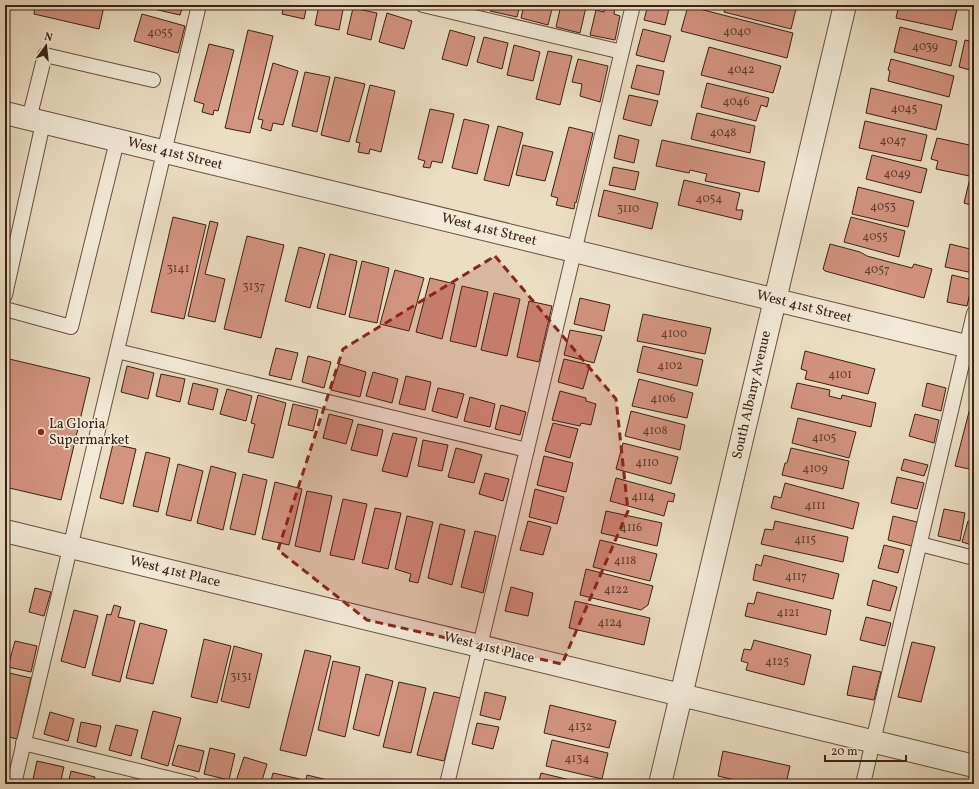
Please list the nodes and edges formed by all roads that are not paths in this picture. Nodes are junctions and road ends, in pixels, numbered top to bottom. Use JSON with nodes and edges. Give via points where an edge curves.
{"nodes":[{"id":1,"x":199,"y":5,"type":"edge"},
{"id":2,"x":423,"y":5,"type":"edge"},
{"id":3,"x":633,"y":5,"type":"edge"},
{"id":4,"x":845,"y":5,"type":"edge"},
{"id":5,"x":622,"y":52,"type":"junction"},
{"id":6,"x":153,"y":80,"type":"dead end"},
{"id":7,"x":5,"y":113,"type":"edge"},
{"id":8,"x":36,"y":121,"type":"junction"},
{"id":9,"x":117,"y":140,"type":"junction"},
{"id":10,"x":164,"y":152,"type":"junction"},
{"id":11,"x":575,"y":251,"type":"junction"},
{"id":12,"x":5,"y":295,"type":"edge"},
{"id":13,"x":775,"y":300,"type":"junction"},
{"id":14,"x":5,"y":309,"type":"edge"},
{"id":15,"x":974,"y":313,"type":"edge"},
{"id":16,"x":970,"y":347,"type":"edge"},
{"id":17,"x":117,"y":351,"type":"junction"},
{"id":18,"x":527,"y":450,"type":"junction"},
{"id":19,"x":5,"y":531,"type":"edge"},
{"id":20,"x":920,"y":544,"type":"junction"},
{"id":21,"x":70,"y":547,"type":"junction"},
{"id":22,"x":974,"y":558,"type":"edge"},
{"id":23,"x":480,"y":646,"type":"junction"},
{"id":24,"x":681,"y":695,"type":"junction"},
{"id":25,"x":873,"y":741,"type":"junction"},
{"id":26,"x":23,"y":744,"type":"junction"},
{"id":27,"x":974,"y":766,"type":"edge"},
{"id":28,"x":14,"y":784,"type":"edge"},
{"id":29,"x":192,"y":784,"type":"edge"},
{"id":30,"x":448,"y":784,"type":"edge"},
{"id":31,"x":660,"y":784,"type":"edge"},
{"id":32,"x":863,"y":784,"type":"edge"}],
"edges":[{"from":1,"to":10,"type":"lane"},
{"from":2,"to":5,"type":"lane"},
{"from":3,"to":5,"type":"lane"},
{"from":4,"to":13,"type":"street","name":"South Albany Avenue"},
{"from":5,"to":11,"type":"lane"},
{"from":6,"to":8,"type":"lane","via":[[45,55]]},
{"from":7,"to":8,"type":"street","name":"West 41st Street"},
{"from":8,"to":9,"type":"street","name":"West 41st Street"},
{"from":8,"to":12,"type":"lane"},
{"from":9,"to":10,"type":"street","name":"West 41st Street"},
{"from":9,"to":14,"type":"lane","via":[[71,327]]},
{"from":10,"to":11,"type":"street","name":"West 41st Street"},
{"from":10,"to":17,"type":"lane"},
{"from":11,"to":13,"type":"street","name":"West 41st Street"},
{"from":11,"to":18,"type":"lane"},
{"from":13,"to":16,"type":"street","name":"West 41st Street"},
{"from":13,"to":24,"type":"street","name":"South Albany Avenue"},
{"from":15,"to":16,"type":"lane"},
{"from":16,"to":20,"type":"lane"},
{"from":17,"to":18,"type":"lane"},
{"from":17,"to":21,"type":"lane"},
{"from":18,"to":23,"type":"lane"},
{"from":19,"to":21,"type":"street","name":"West 41st Place"},
{"from":20,"to":22,"type":"lane"},
{"from":20,"to":25,"type":"lane"},
{"from":21,"to":23,"type":"street","name":"West 41st Place"},
{"from":21,"to":26,"type":"lane"},
{"from":23,"to":24,"type":"street","name":"West 41st Place"},
{"from":23,"to":30,"type":"lane"},
{"from":24,"to":25,"type":"street","name":"West 41st Place"},
{"from":24,"to":31,"type":"street","name":"South Albany Avenue"},
{"from":25,"to":27,"type":"street","name":"West 41st Place"},
{"from":25,"to":32,"type":"lane"},
{"from":26,"to":28,"type":"lane"},
{"from":26,"to":29,"type":"lane"}]}
